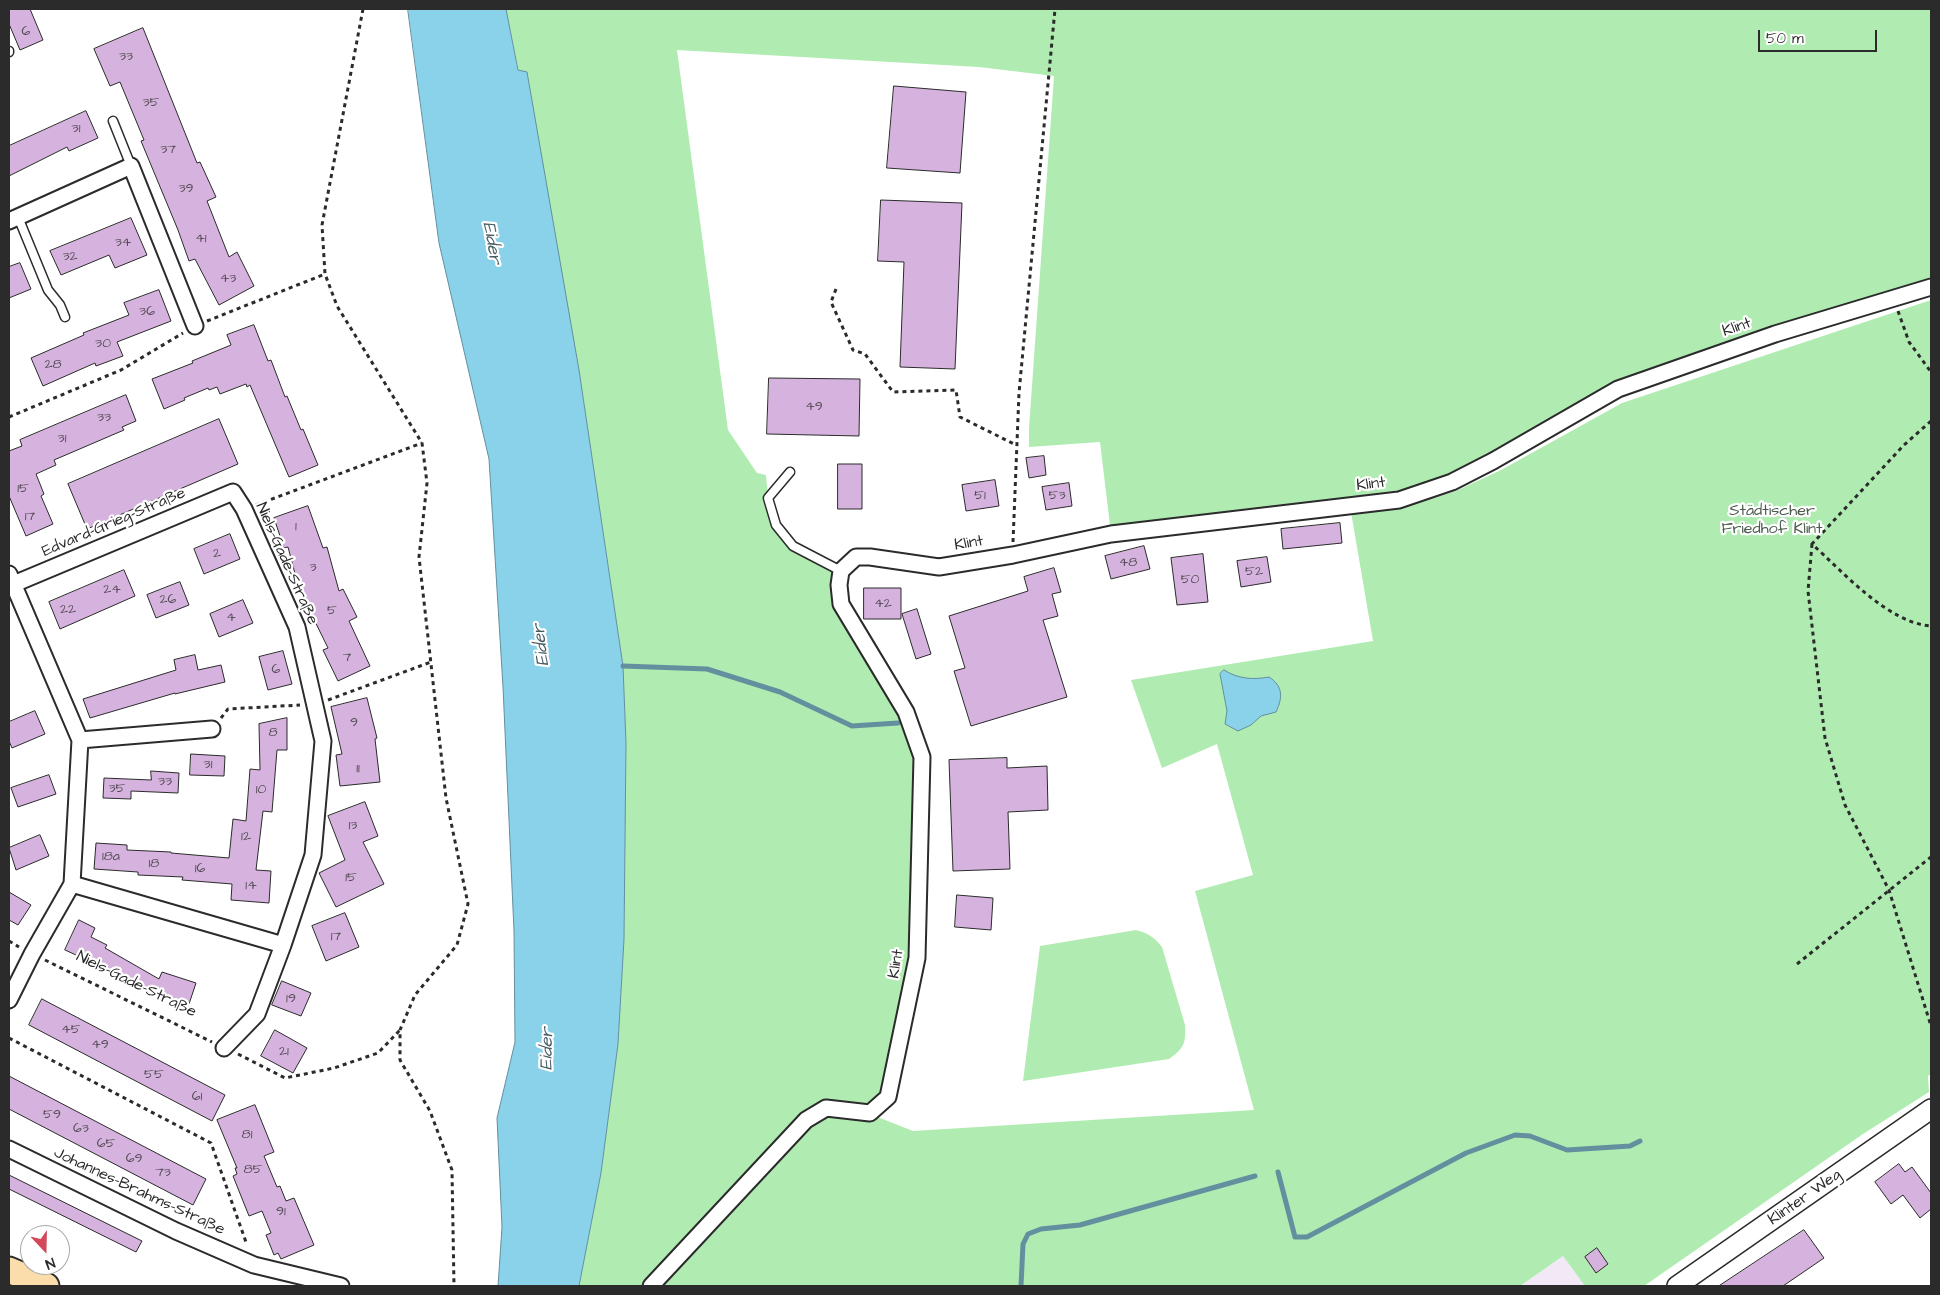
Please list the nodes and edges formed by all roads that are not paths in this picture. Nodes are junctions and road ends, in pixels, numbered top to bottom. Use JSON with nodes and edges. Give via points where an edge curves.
{"nodes":[{"id":1,"x":113,"y":121,"type":"dead end"},
{"id":2,"x":131,"y":166,"type":"junction"},
{"id":3,"x":13,"y":219,"type":"edge"},
{"id":4,"x":1931,"y":287,"type":"edge"},
{"id":5,"x":65,"y":316,"type":"dead end"},
{"id":6,"x":195,"y":326,"type":"road end"},
{"id":7,"x":790,"y":472,"type":"dead end"},
{"id":8,"x":233,"y":492,"type":"joint"},
{"id":9,"x":841,"y":571,"type":"junction"},
{"id":10,"x":10,"y":582,"type":"edge"},
{"id":11,"x":212,"y":729,"type":"dead end"},
{"id":12,"x":80,"y":740,"type":"junction"},
{"id":13,"x":72,"y":884,"type":"junction"},
{"id":14,"x":283,"y":945,"type":"junction"},
{"id":15,"x":9,"y":1000,"type":"edge"},
{"id":16,"x":224,"y":1048,"type":"road end"},
{"id":17,"x":1931,"y":1109,"type":"edge"},
{"id":18,"x":9,"y":1149,"type":"edge"},
{"id":19,"x":9,"y":1270,"type":"edge"},
{"id":20,"x":46,"y":1286,"type":"edge"},
{"id":21,"x":341,"y":1286,"type":"edge"},
{"id":22,"x":651,"y":1286,"type":"edge"},
{"id":23,"x":1677,"y":1286,"type":"edge"}],
"edges":[{"from":1,"to":2,"type":"lane"},
{"from":2,"to":3,"type":"street"},
{"from":2,"to":6,"type":"street"},
{"from":3,"to":5,"type":"lane","via":[[48,290]]},
{"from":4,"to":9,"type":"street","name":"Klint","via":[[1775,334],[1618,388],[1452,482],[1399,500],[1111,534],[939,567],[856,557]]},
{"from":7,"to":9,"type":"lane","via":[[768,498],[776,525],[793,546]]},
{"from":8,"to":10,"type":"street","name":"Edvard-Grieg-Straße"},
{"from":8,"to":14,"type":"street","name":"Niels-Gade-Straße","via":[[244,509],[297,627],[323,741],[313,855]]},
{"from":9,"to":22,"type":"street","name":"Klint","via":[[841,604],[906,712],[922,757],[918,958],[888,1097],[870,1113],[826,1108],[806,1120]]},
{"from":10,"to":12,"type":"street"},
{"from":11,"to":12,"type":"street"},
{"from":12,"to":13,"type":"street"},
{"from":13,"to":14,"type":"street"},
{"from":13,"to":15,"type":"street"},
{"from":14,"to":16,"type":"street","name":"Niels-Gade-Straße","via":[[257,1014]]},
{"from":17,"to":23,"type":"street","name":"Klinter Weg"},
{"from":18,"to":21,"type":"street","name":"Johannes-Brahms-Straße","via":[[176,1231],[254,1264]]},
{"from":19,"to":20,"type":"highway"}]}
